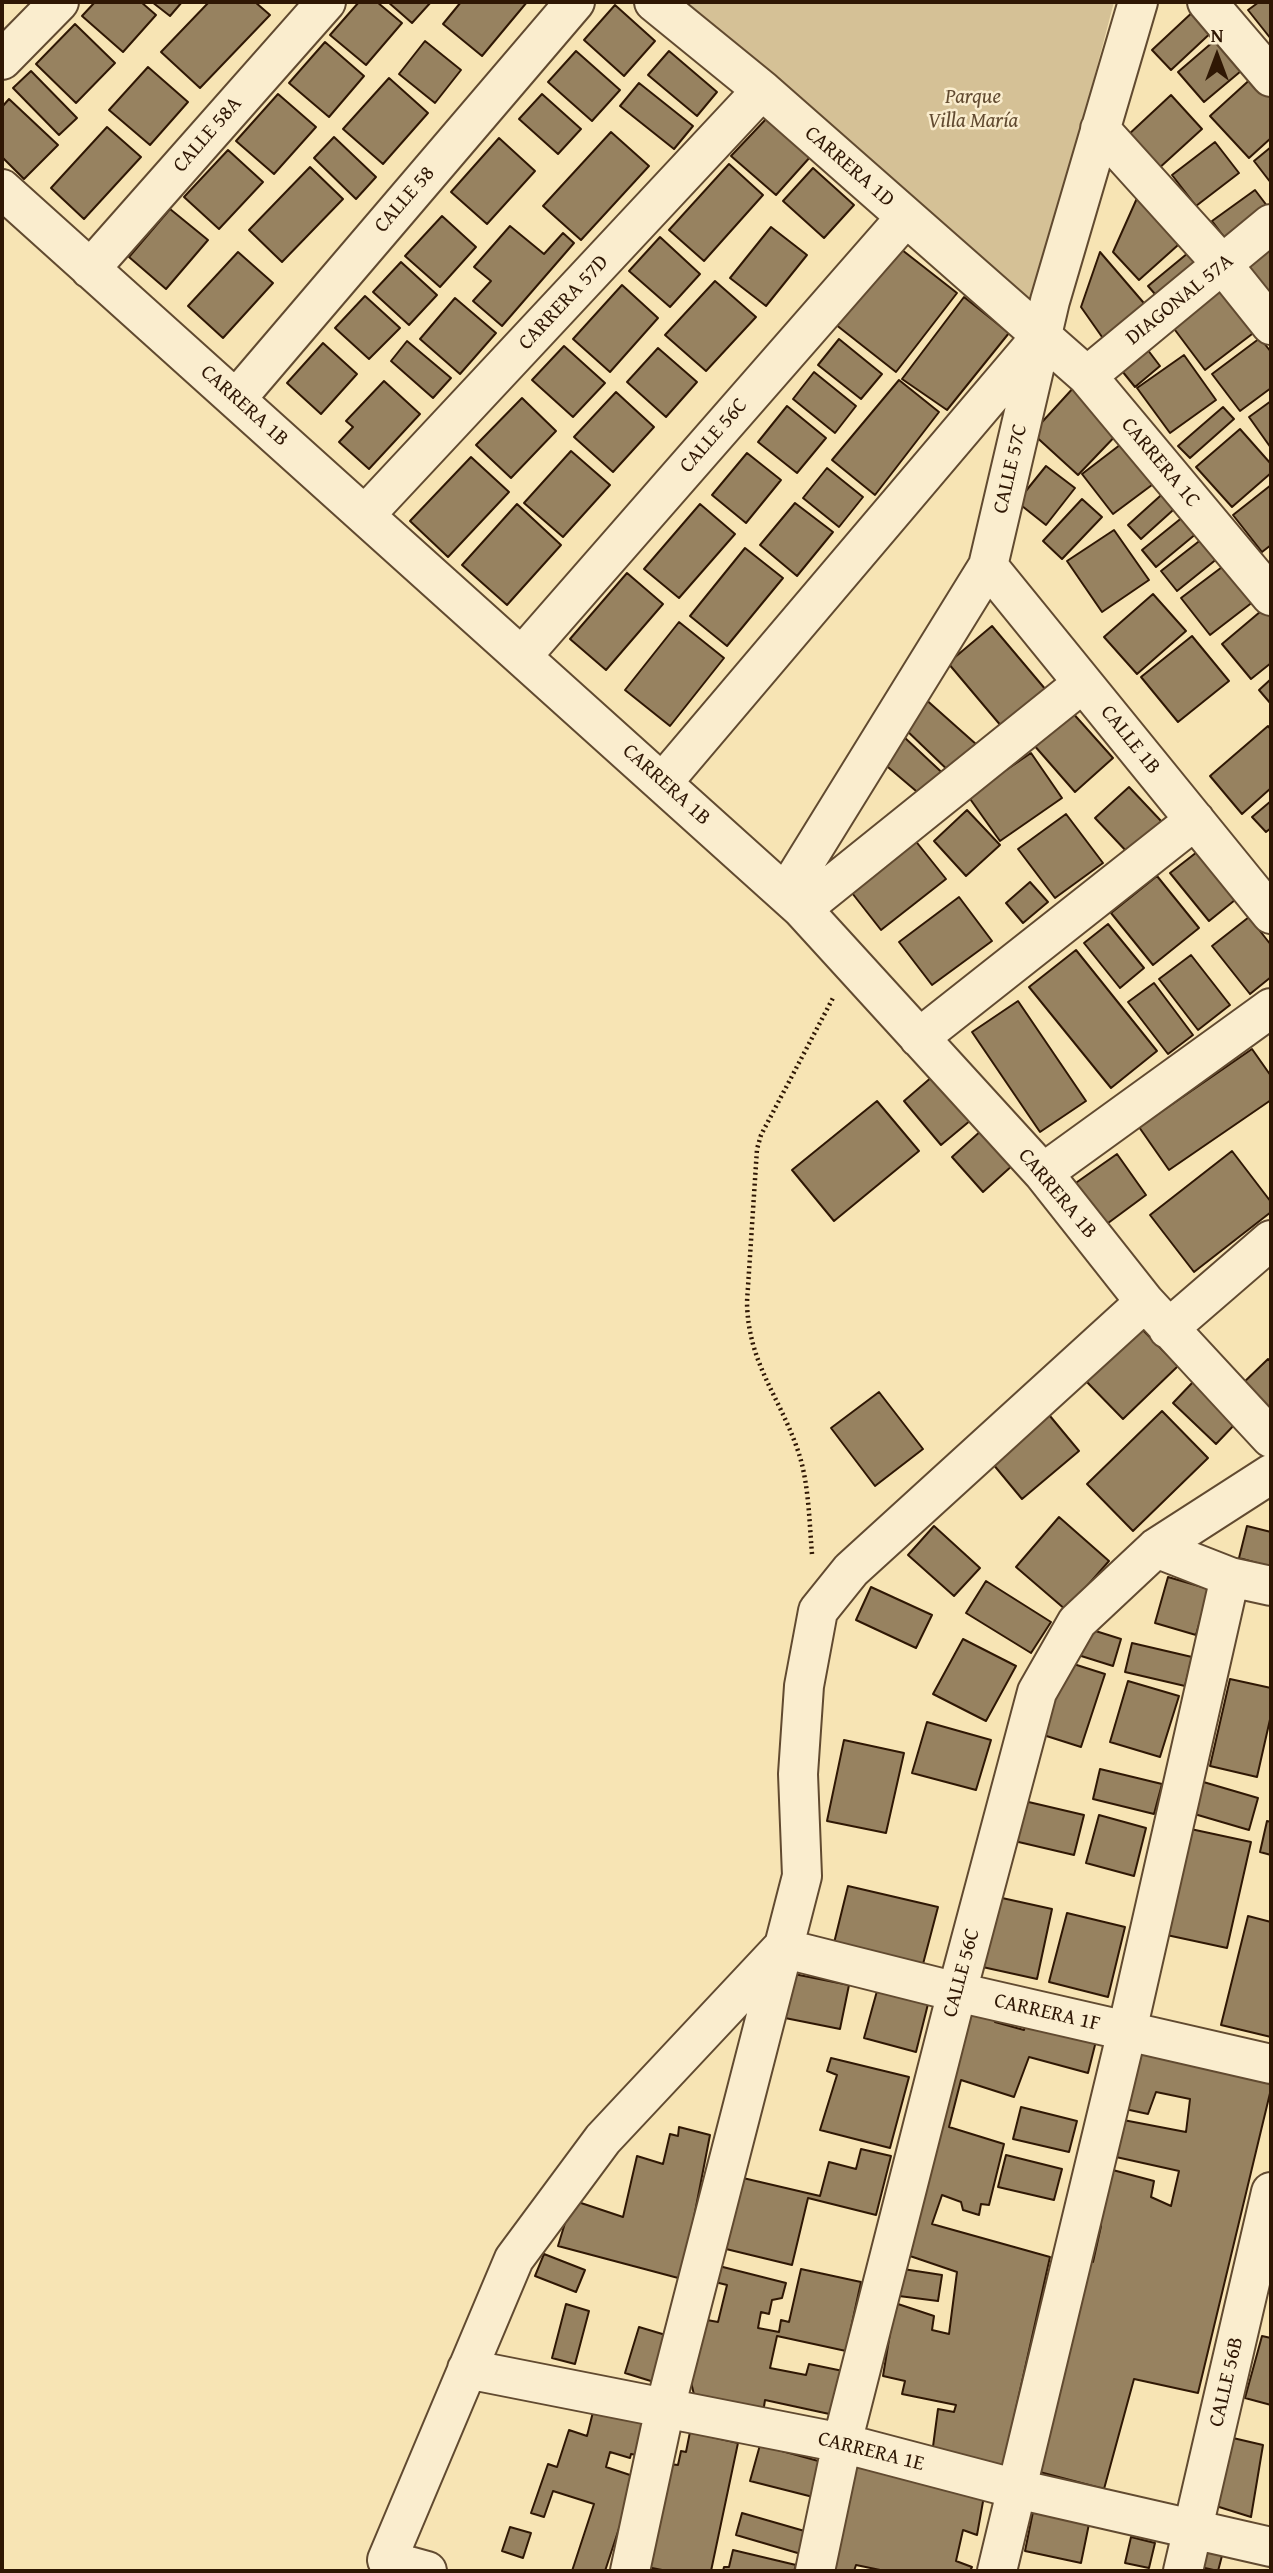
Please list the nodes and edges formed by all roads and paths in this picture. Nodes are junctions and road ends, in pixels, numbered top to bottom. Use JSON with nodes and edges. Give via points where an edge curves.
{"nodes":[{"id":1,"x":59,"y":2,"type":"edge"},
{"id":2,"x":326,"y":2,"type":"edge"},
{"id":3,"x":575,"y":2,"type":"edge"},
{"id":4,"x":654,"y":2,"type":"edge"},
{"id":5,"x":1138,"y":2,"type":"edge"},
{"id":6,"x":1207,"y":2,"type":"edge"},
{"id":7,"x":2,"y":60,"type":"edge"},
{"id":8,"x":1271,"y":77,"type":"edge"},
{"id":9,"x":762,"y":90,"type":"junction"},
{"id":10,"x":1100,"y":129,"type":"junction"},
{"id":11,"x":2,"y":189,"type":"edge"},
{"id":12,"x":906,"y":217,"type":"junction"},
{"id":13,"x":1271,"y":224,"type":"edge"},
{"id":14,"x":1223,"y":265,"type":"junction"},
{"id":15,"x":90,"y":269,"type":"junction"},
{"id":16,"x":1271,"y":325,"type":"edge"},
{"id":17,"x":1041,"y":336,"type":"junction"},
{"id":18,"x":1087,"y":376,"type":"junction"},
{"id":19,"x":236,"y":399,"type":"junction"},
{"id":20,"x":365,"y":516,"type":"junction"},
{"id":21,"x":988,"y":566,"type":"junction"},
{"id":22,"x":1271,"y":596,"type":"edge"},
{"id":23,"x":522,"y":656,"type":"junction"},
{"id":24,"x":1083,"y":683,"type":"junction"},
{"id":25,"x":663,"y":782,"type":"junction"},
{"id":26,"x":1195,"y":820,"type":"junction"},
{"id":27,"x":794,"y":901,"type":"junction"},
{"id":28,"x":1271,"y":914,"type":"edge"},
{"id":29,"x":851,"y":964,"type":"junction"},
{"id":30,"x":1271,"y":1008,"type":"edge"},
{"id":31,"x":919,"y":1038,"type":"junction"},
{"id":32,"x":1043,"y":1173,"type":"junction"},
{"id":33,"x":1271,"y":1240,"type":"edge"},
{"id":34,"x":1157,"y":1315,"type":"junction"},
{"id":35,"x":1271,"y":1438,"type":"edge"},
{"id":36,"x":1271,"y":1474,"type":"edge"},
{"id":37,"x":1156,"y":1548,"type":"junction"},
{"id":38,"x":1230,"y":1577,"type":"junction"},
{"id":39,"x":1271,"y":1586,"type":"edge"},
{"id":40,"x":818,"y":1611,"type":"junction"},
{"id":41,"x":782,"y":1948,"type":"junction"},
{"id":42,"x":957,"y":1992,"type":"junction"},
{"id":43,"x":1127,"y":2031,"type":"junction"},
{"id":44,"x":1271,"y":2064,"type":"edge"},
{"id":45,"x":1271,"y":2192,"type":"edge"},
{"id":46,"x":467,"y":2369,"type":"junction"},
{"id":47,"x":665,"y":2408,"type":"junction"},
{"id":48,"x":842,"y":2443,"type":"junction"},
{"id":49,"x":1017,"y":2489,"type":"junction"},
{"id":50,"x":1193,"y":2529,"type":"junction"},
{"id":51,"x":1271,"y":2547,"type":"edge"},
{"id":52,"x":427,"y":2571,"type":"edge"},
{"id":53,"x":630,"y":2571,"type":"edge"},
{"id":54,"x":815,"y":2571,"type":"edge"},
{"id":55,"x":997,"y":2571,"type":"edge"},
{"id":56,"x":1183,"y":2571,"type":"edge"}],
"edges":[{"from":1,"to":7,"type":"street"},
{"from":2,"to":15,"type":"street","name":"CALLE 58A"},
{"from":3,"to":19,"type":"street","name":"CALLE 58"},
{"from":4,"to":9,"type":"street","name":"CARRERA 1D"},
{"from":5,"to":10,"type":"street","name":"CALLE 57C"},
{"from":6,"to":8,"type":"street"},
{"from":9,"to":12,"type":"street","name":"CARRERA 1D"},
{"from":9,"to":20,"type":"street","name":"CARRERA 57D"},
{"from":10,"to":14,"type":"street"},
{"from":10,"to":17,"type":"street","name":"CALLE 57C"},
{"from":11,"to":15,"type":"street","name":"CARRERA 1B"},
{"from":12,"to":17,"type":"street","name":"CARRERA 1D"},
{"from":12,"to":23,"type":"street","name":"CALLE 56C"},
{"from":13,"to":14,"type":"street","name":"DIAGONAL 57A"},
{"from":14,"to":16,"type":"street"},
{"from":14,"to":18,"type":"street","name":"DIAGONAL 57A"},
{"from":15,"to":19,"type":"street","name":"CARRERA 1B"},
{"from":17,"to":18,"type":"street","name":"CARRERA 1C"},
{"from":17,"to":21,"type":"street","name":"CALLE 57C"},
{"from":17,"to":25,"type":"street"},
{"from":18,"to":22,"type":"street","name":"CARRERA 1C"},
{"from":19,"to":20,"type":"street","name":"CARRERA 1B"},
{"from":20,"to":23,"type":"street","name":"CARRERA 1B"},
{"from":21,"to":24,"type":"street","name":"CALLE 1B"},
{"from":21,"to":27,"type":"street","name":"CALLE 57C"},
{"from":23,"to":25,"type":"street","name":"CARRERA 1B"},
{"from":24,"to":26,"type":"street","name":"CALLE 1B"},
{"from":24,"to":27,"type":"street"},
{"from":25,"to":27,"type":"street","name":"CARRERA 1B"},
{"from":26,"to":28,"type":"street","name":"CALLE 1B"},
{"from":26,"to":31,"type":"street"},
{"from":27,"to":29,"type":"street","name":"CARRERA 1B"},
{"from":29,"to":31,"type":"street","name":"CARRERA 1B"},
{"from":29,"to":40,"type":"path","via":[[761,1135],[747,1301],[753,1351],[804,1473]]},
{"from":30,"to":32,"type":"street"},
{"from":31,"to":32,"type":"street","name":"CARRERA 1B"},
{"from":32,"to":34,"type":"street","name":"CARRERA 1B"},
{"from":33,"to":34,"type":"street"},
{"from":34,"to":35,"type":"street","name":"CARRERA 1B"},
{"from":34,"to":40,"type":"street","via":[[851,1570]]},
{"from":36,"to":37,"type":"street","name":"CALLE 56C"},
{"from":37,"to":38,"type":"street"},
{"from":37,"to":42,"type":"street","name":"CALLE 56C","via":[[1077,1622],[1037,1692]]},
{"from":38,"to":39,"type":"street"},
{"from":38,"to":43,"type":"street"},
{"from":40,"to":41,"type":"street","via":[[804,1686],[798,1774],[802,1876]]},
{"from":41,"to":42,"type":"street","name":"CARRERA 1F"},
{"from":41,"to":46,"type":"street","via":[[603,2139],[514,2259]]},
{"from":41,"to":47,"type":"street"},
{"from":42,"to":43,"type":"street","name":"CARRERA 1F"},
{"from":42,"to":48,"type":"street","name":"CALLE 56C"},
{"from":43,"to":44,"type":"street","name":"CARRERA 1F"},
{"from":43,"to":49,"type":"street"},
{"from":45,"to":50,"type":"street","name":"CALLE 56B"},
{"from":46,"to":47,"type":"street","name":"CARRERA 1E"},
{"from":46,"to":52,"type":"street","via":[[387,2560]]},
{"from":47,"to":48,"type":"street","name":"CARRERA 1E"},
{"from":47,"to":53,"type":"street"},
{"from":48,"to":49,"type":"street","name":"CARRERA 1E"},
{"from":48,"to":54,"type":"street","name":"CALLE 56C"},
{"from":49,"to":50,"type":"street","name":"CARRERA 1E"},
{"from":49,"to":55,"type":"street"},
{"from":50,"to":51,"type":"street","name":"CARRERA 1E"},
{"from":50,"to":56,"type":"street","name":"CALLE 56B"}]}
